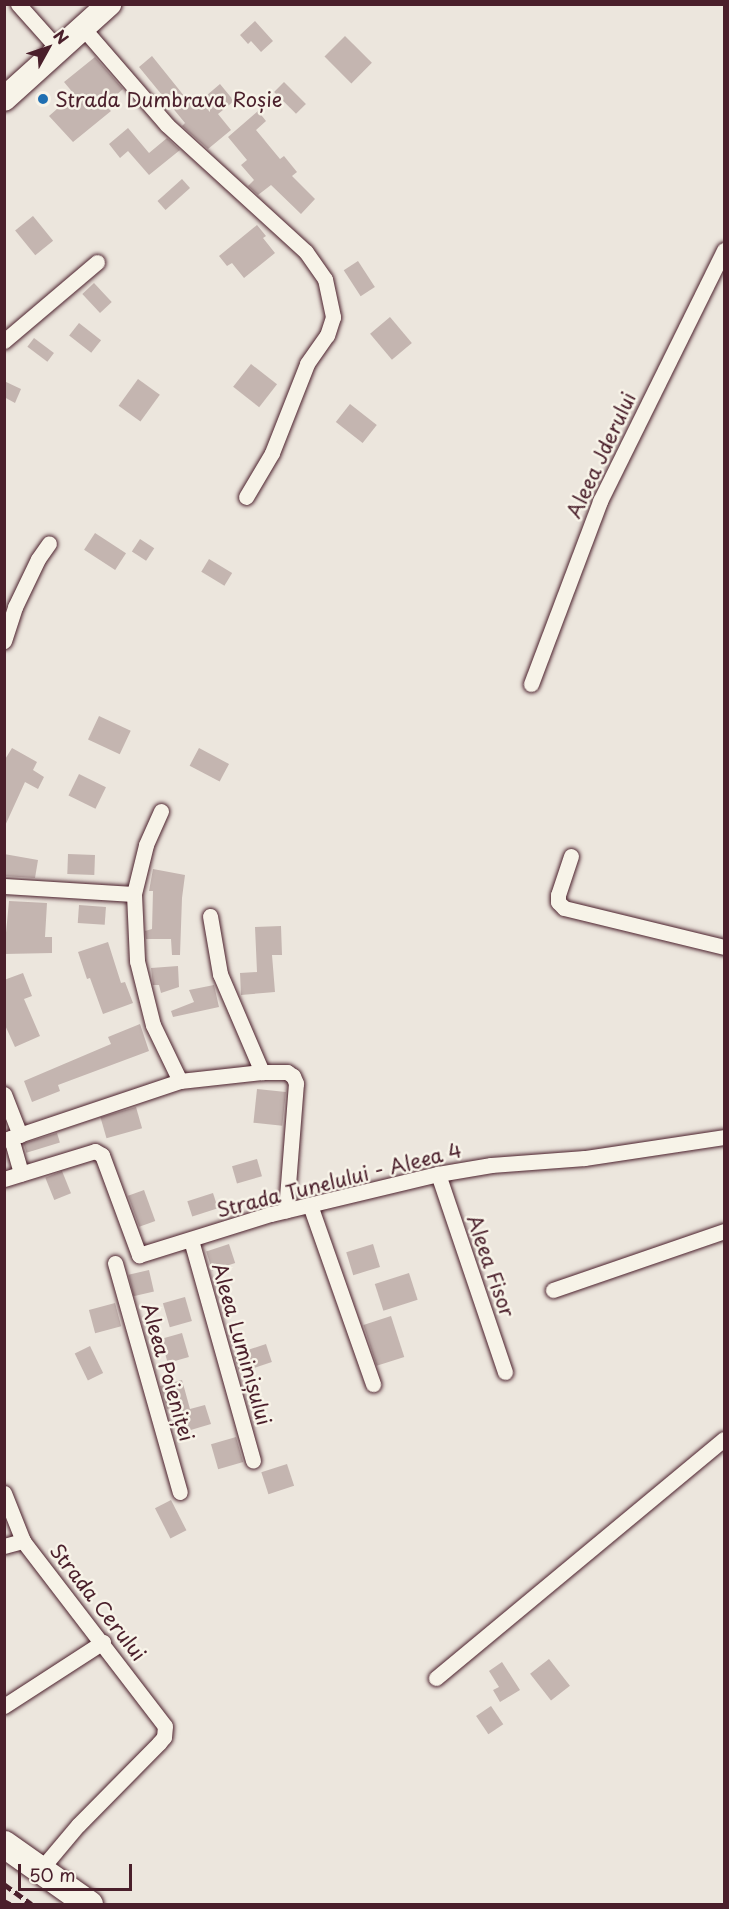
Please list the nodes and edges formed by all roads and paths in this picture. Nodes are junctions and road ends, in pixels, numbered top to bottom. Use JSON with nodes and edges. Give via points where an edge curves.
{"nodes":[{"id":1,"x":18,"y":4,"type":"edge"},
{"id":2,"x":109,"y":4,"type":"edge"},
{"id":3,"x":83,"y":28,"type":"junction"},
{"id":4,"x":58,"y":50,"type":"junction"},
{"id":5,"x":4,"y":99,"type":"edge"},
{"id":6,"x":724,"y":250,"type":"edge"},
{"id":7,"x":97,"y":262,"type":"dead end"},
{"id":8,"x":4,"y":341,"type":"edge"},
{"id":9,"x":246,"y":497,"type":"dead end"},
{"id":10,"x":49,"y":543,"type":"dead end"},
{"id":11,"x":4,"y":641,"type":"edge"},
{"id":12,"x":531,"y":684,"type":"dead end"},
{"id":13,"x":161,"y":811,"type":"dead end"},
{"id":14,"x":571,"y":856,"type":"dead end"},
{"id":15,"x":4,"y":886,"type":"edge"},
{"id":16,"x":134,"y":894,"type":"junction"},
{"id":17,"x":210,"y":916,"type":"dead end"},
{"id":18,"x":724,"y":947,"type":"edge"},
{"id":19,"x":262,"y":1071,"type":"junction"},
{"id":20,"x":180,"y":1081,"type":"junction"},
{"id":21,"x":4,"y":1094,"type":"edge"},
{"id":22,"x":724,"y":1137,"type":"edge"},
{"id":23,"x":12,"y":1138,"type":"edge"},
{"id":24,"x":21,"y":1174,"type":"junction"},
{"id":25,"x":438,"y":1174,"type":"junction"},
{"id":26,"x":4,"y":1179,"type":"edge"},
{"id":27,"x":310,"y":1205,"type":"junction"},
{"id":28,"x":286,"y":1211,"type":"junction"},
{"id":29,"x":724,"y":1231,"type":"edge"},
{"id":30,"x":191,"y":1240,"type":"junction"},
{"id":31,"x":115,"y":1263,"type":"dead end"},
{"id":32,"x":553,"y":1290,"type":"dead end"},
{"id":33,"x":504,"y":1372,"type":"dead end"},
{"id":34,"x":373,"y":1384,"type":"dead end"},
{"id":35,"x":724,"y":1438,"type":"edge"},
{"id":36,"x":253,"y":1460,"type":"dead end"},
{"id":37,"x":180,"y":1492,"type":"dead end"},
{"id":38,"x":4,"y":1493,"type":"edge"},
{"id":39,"x":23,"y":1541,"type":"junction"},
{"id":40,"x":4,"y":1546,"type":"edge"},
{"id":41,"x":103,"y":1642,"type":"junction"},
{"id":42,"x":436,"y":1678,"type":"dead end"},
{"id":43,"x":4,"y":1706,"type":"edge"},
{"id":44,"x":4,"y":1844,"type":"edge"},
{"id":45,"x":41,"y":1869,"type":"junction"},
{"id":46,"x":89,"y":1905,"type":"edge"}],
"edges":[{"from":1,"to":4,"type":"street"},
{"from":2,"to":3,"type":"main road"},
{"from":3,"to":4,"type":"main road"},
{"from":3,"to":9,"type":"street","via":[[167,125],[306,252],[326,279],[333,317],[327,335],[307,364],[272,453]]},
{"from":4,"to":5,"type":"main road"},
{"from":6,"to":12,"type":"street","name":"Aleea Jderului","via":[[600,501]]},
{"from":7,"to":8,"type":"street"},
{"from":10,"to":11,"type":"street","via":[[15,607]]},
{"from":13,"to":16,"type":"street","via":[[146,845]]},
{"from":14,"to":18,"type":"street","via":[[558,895],[558,903],[564,908]]},
{"from":15,"to":16,"type":"street"},
{"from":16,"to":20,"type":"street","via":[[142,986],[153,1025]]},
{"from":17,"to":19,"type":"street","via":[[220,974]]},
{"from":19,"to":20,"type":"street"},
{"from":19,"to":28,"type":"street","via":[[287,1072],[296,1083]]},
{"from":20,"to":23,"type":"street"},
{"from":21,"to":23,"type":"street"},
{"from":22,"to":25,"type":"street","name":"Strada Tunelului - Aleea 4"},
{"from":23,"to":24,"type":"street"},
{"from":24,"to":26,"type":"street","name":"Strada Tunelului - Aleea 4"},
{"from":24,"to":30,"type":"street","name":"Strada Tunelului - Aleea 4","via":[[95,1151],[102,1155],[139,1255]]},
{"from":25,"to":27,"type":"street","name":"Strada Tunelului - Aleea 4"},
{"from":25,"to":33,"type":"street","name":"Aleea Fisor"},
{"from":27,"to":28,"type":"street","name":"Strada Tunelului - Aleea 4"},
{"from":27,"to":34,"type":"street"},
{"from":28,"to":30,"type":"street","name":"Strada Tunelului - Aleea 4"},
{"from":29,"to":32,"type":"street"},
{"from":30,"to":36,"type":"street","name":"Aleea Luminișului"},
{"from":31,"to":37,"type":"street","name":"Aleea Poieniței"},
{"from":35,"to":42,"type":"street"},
{"from":38,"to":39,"type":"street","name":"Strada Cerului"},
{"from":39,"to":40,"type":"street"},
{"from":39,"to":41,"type":"street","name":"Strada Cerului"},
{"from":41,"to":43,"type":"street"},
{"from":41,"to":45,"type":"street","name":"Strada Cerului","via":[[162,1718],[165,1732]]},
{"from":44,"to":45,"type":"highway"},
{"from":45,"to":46,"type":"highway"}]}
